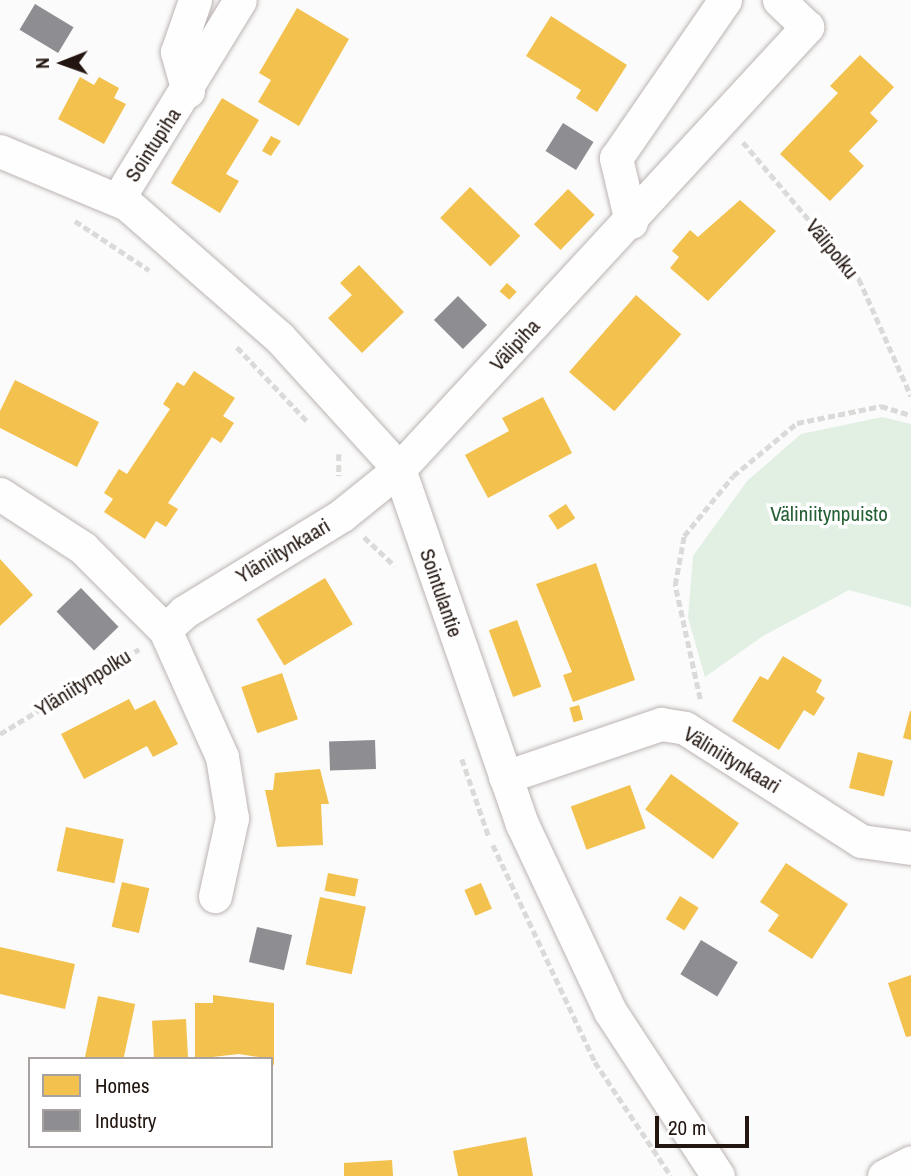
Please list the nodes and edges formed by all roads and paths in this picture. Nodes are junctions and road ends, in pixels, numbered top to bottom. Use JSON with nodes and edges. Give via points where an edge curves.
{"nodes":[{"id":1,"x":195,"y":0,"type":"edge"},
{"id":2,"x":240,"y":0,"type":"edge"},
{"id":3,"x":725,"y":0,"type":"edge"},
{"id":4,"x":779,"y":0,"type":"edge"},
{"id":5,"x":188,"y":91,"type":"junction"},
{"id":6,"x":724,"y":121,"type":"junction"},
{"id":7,"x":0,"y":151,"type":"edge"},
{"id":8,"x":118,"y":199,"type":"junction"},
{"id":9,"x":61,"y":214,"type":"dead end"},
{"id":10,"x":631,"y":222,"type":"junction"},
{"id":11,"x":161,"y":279,"type":"dead end"},
{"id":12,"x":228,"y":338,"type":"dead end"},
{"id":13,"x":911,"y":396,"type":"edge"},
{"id":14,"x":911,"y":415,"type":"edge"},
{"id":15,"x":312,"y":426,"type":"dead end"},
{"id":16,"x":331,"y":446,"type":"dead end"},
{"id":17,"x":399,"y":469,"type":"junction"},
{"id":18,"x":0,"y":494,"type":"edge"},
{"id":19,"x":342,"y":515,"type":"junction"},
{"id":20,"x":398,"y":574,"type":"dead end"},
{"id":21,"x":165,"y":630,"type":"junction"},
{"id":22,"x":0,"y":734,"type":"edge"},
{"id":23,"x":711,"y":745,"type":"junction"},
{"id":24,"x":460,"y":754,"type":"dead end"},
{"id":25,"x":505,"y":777,"type":"junction"},
{"id":26,"x":911,"y":848,"type":"edge"},
{"id":27,"x":215,"y":896,"type":"dead end"},
{"id":28,"x":911,"y":1162,"type":"edge"},
{"id":29,"x":671,"y":1176,"type":"edge"},
{"id":30,"x":718,"y":1176,"type":"edge"},
{"id":31,"x":884,"y":1176,"type":"edge"}],
"edges":[{"from":1,"to":5,"type":"street","name":"Sointupiha","via":[[177,52]]},
{"from":2,"to":5,"type":"street","name":"Sointupiha"},
{"from":3,"to":10,"type":"street","via":[[615,158]]},
{"from":4,"to":6,"type":"street","name":"Välipiha","via":[[807,27]]},
{"from":5,"to":8,"type":"street","name":"Sointupiha"},
{"from":6,"to":10,"type":"street","name":"Välipiha"},
{"from":6,"to":13,"type":"path","name":"Välipolku","via":[[859,279]]},
{"from":7,"to":8,"type":"street","name":"Sointulantie"},
{"from":8,"to":17,"type":"street","name":"Sointulantie","via":[[280,338]]},
{"from":9,"to":11,"type":"path"},
{"from":10,"to":17,"type":"street","name":"Välipiha"},
{"from":12,"to":15,"type":"path"},
{"from":14,"to":23,"type":"path","via":[[881,406],[797,423],[733,476],[684,536],[675,585]]},
{"from":16,"to":19,"type":"path","via":[[340,456],[332,495]]},
{"from":17,"to":19,"type":"street","name":"Yläniitynkaari"},
{"from":17,"to":25,"type":"street","name":"Sointulantie"},
{"from":18,"to":21,"type":"street","via":[[83,548]]},
{"from":19,"to":20,"type":"path","via":[[354,534],[374,541],[394,562]]},
{"from":19,"to":21,"type":"street","name":"Yläniitynkaari","via":[[184,612]]},
{"from":21,"to":22,"type":"path","name":"Yläniitynpolku"},
{"from":21,"to":27,"type":"street","via":[[222,757],[232,818]]},
{"from":23,"to":25,"type":"street","name":"Väliniitynkaari","via":[[685,728],[661,724]]},
{"from":23,"to":26,"type":"street","name":"Väliniitynkaari","via":[[861,841]]},
{"from":24,"to":29,"type":"path","via":[[539,951],[595,1062]]},
{"from":25,"to":30,"type":"street","name":"Sointulantie","via":[[610,1011]]},
{"from":28,"to":31,"type":"street"}]}
